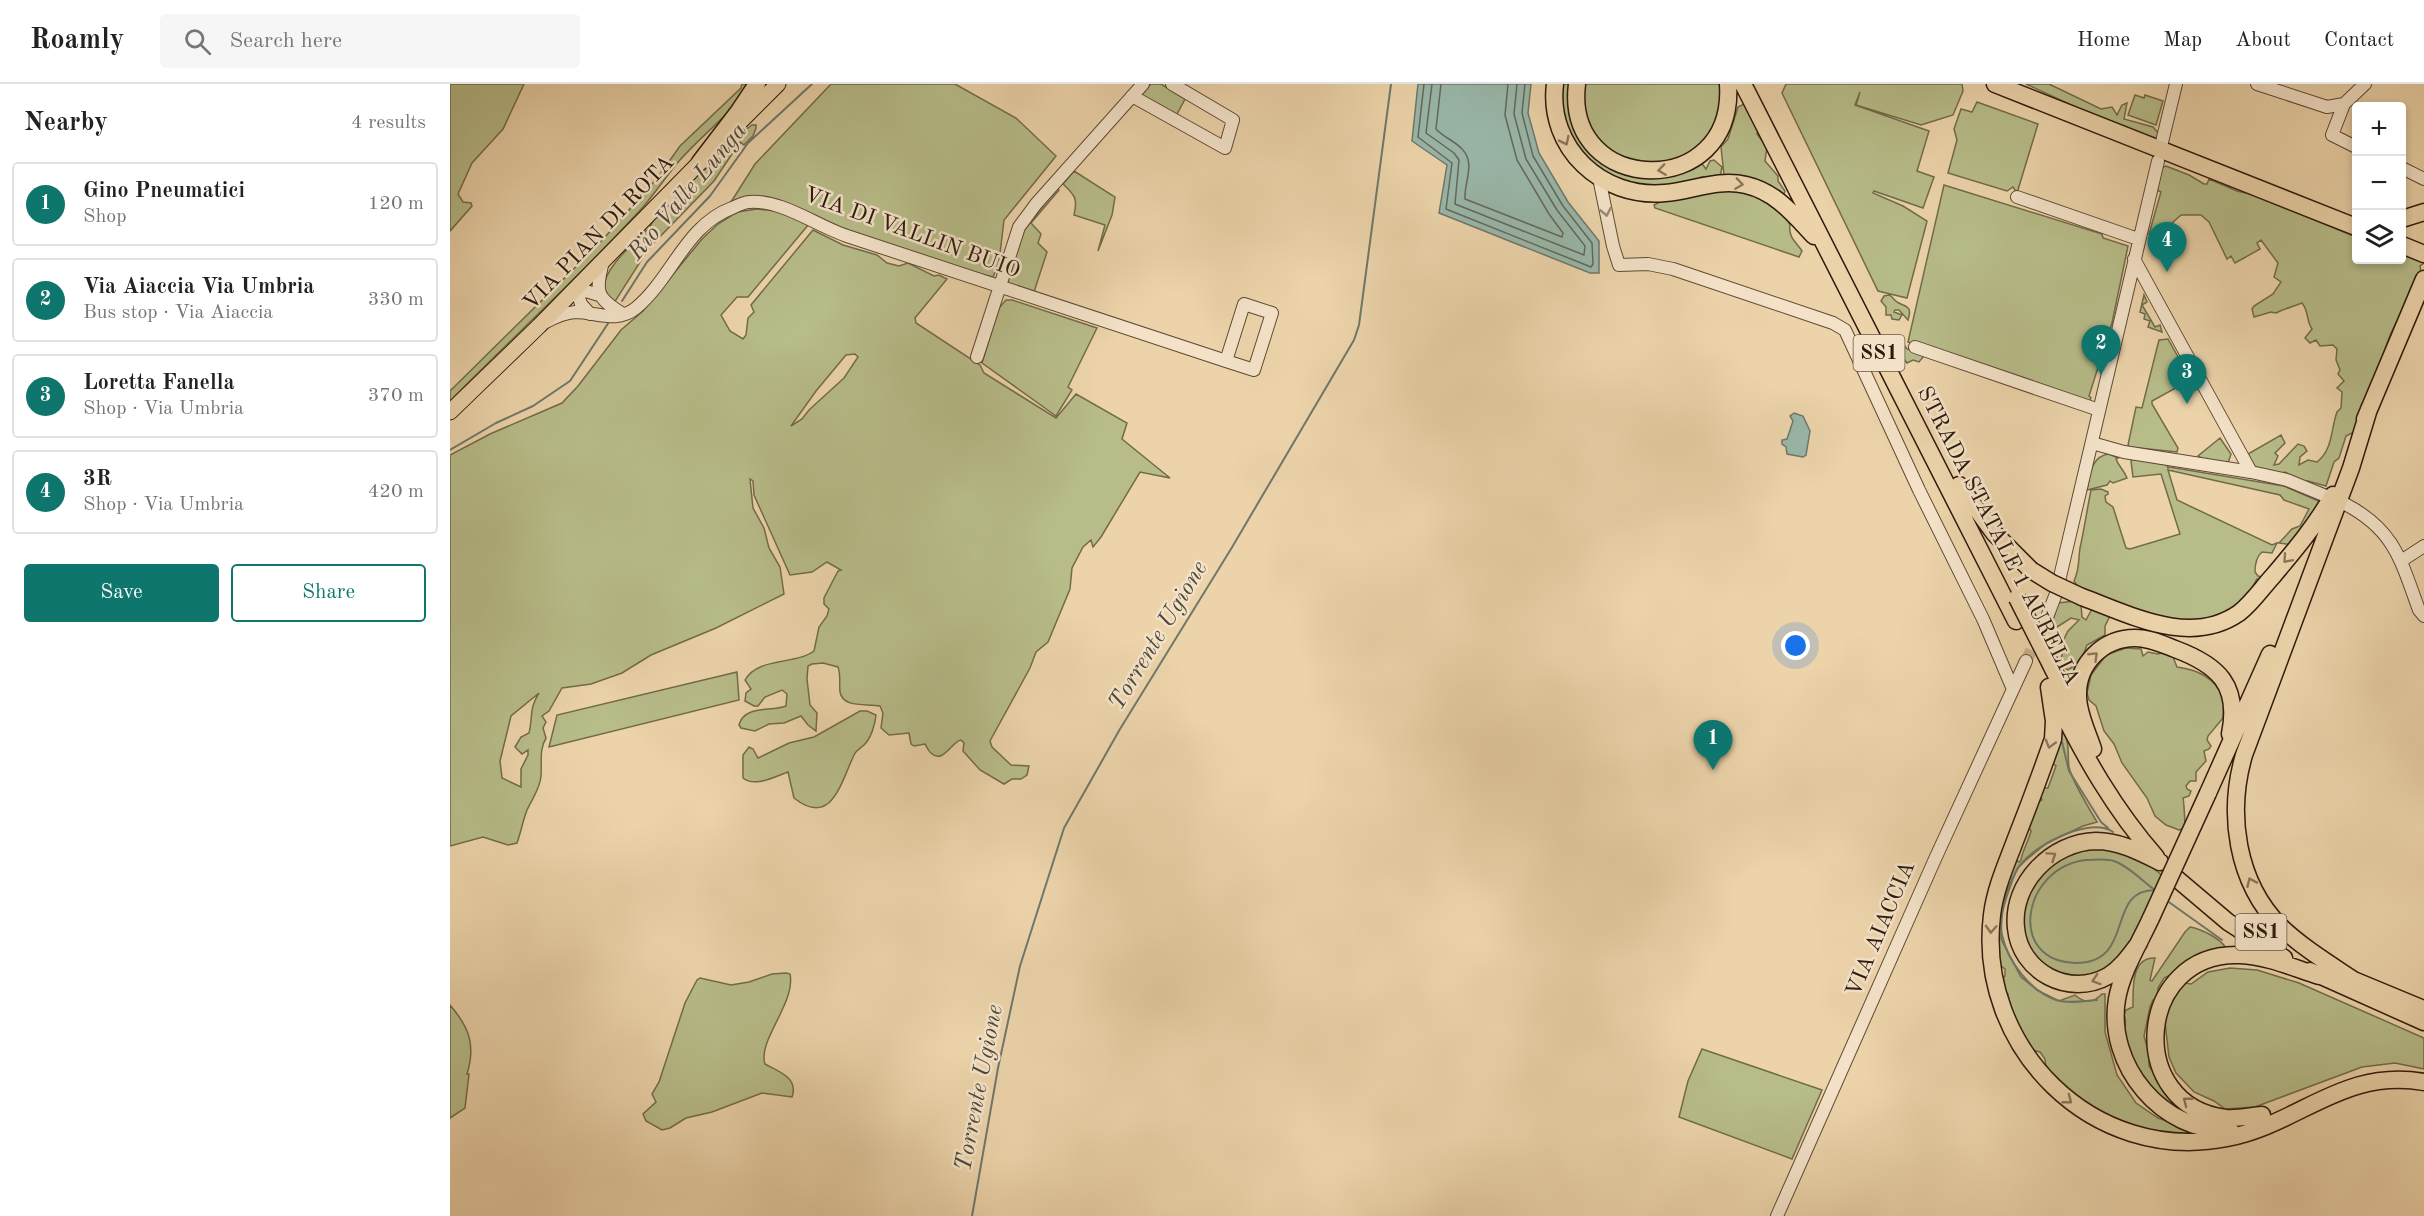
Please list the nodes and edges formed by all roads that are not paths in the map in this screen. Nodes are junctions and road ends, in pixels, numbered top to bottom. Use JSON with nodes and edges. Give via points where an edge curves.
{"nodes":[{"id":1,"x":757,"y":84,"type":"edge"},
{"id":2,"x":778,"y":84,"type":"edge"},
{"id":3,"x":1143,"y":84,"type":"edge"},
{"id":4,"x":1172,"y":84,"type":"edge"},
{"id":5,"x":1556,"y":84,"type":"edge"},
{"id":6,"x":1577,"y":84,"type":"edge"},
{"id":7,"x":1728,"y":84,"type":"edge"},
{"id":8,"x":1743,"y":84,"type":"edge"},
{"id":9,"x":1754,"y":84,"type":"edge"},
{"id":10,"x":1989,"y":84,"type":"edge"},
{"id":11,"x":2176,"y":84,"type":"edge"},
{"id":12,"x":2257,"y":84,"type":"edge"},
{"id":13,"x":2365,"y":84,"type":"edge"},
{"id":14,"x":2006,"y":86,"type":"edge"},
{"id":15,"x":1132,"y":96,"type":"junction"},
{"id":16,"x":2344,"y":104,"type":"junction"},
{"id":17,"x":2162,"y":142,"type":"dead end"},
{"id":18,"x":2352,"y":145,"type":"edge"},
{"id":19,"x":2158,"y":161,"type":"dead end"},
{"id":20,"x":700,"y":162,"type":"junction"},
{"id":21,"x":2406,"y":170,"type":"edge"},
{"id":22,"x":1599,"y":178,"type":"junction"},
{"id":23,"x":2424,"y":179,"type":"edge"},
{"id":24,"x":2017,"y":197,"type":"dead end"},
{"id":25,"x":2285,"y":199,"type":"junction"},
{"id":26,"x":2424,"y":212,"type":"edge"},
{"id":27,"x":2352,"y":214,"type":"edge"},
{"id":28,"x":2406,"y":218,"type":"edge"},
{"id":29,"x":2352,"y":225,"type":"edge"},
{"id":30,"x":2138,"y":239,"type":"junction"},
{"id":31,"x":1827,"y":250,"type":"junction"},
{"id":32,"x":2134,"y":259,"type":"junction"},
{"id":33,"x":603,"y":261,"type":"junction"},
{"id":34,"x":2424,"y":279,"type":"edge"},
{"id":35,"x":2424,"y":286,"type":"edge"},
{"id":36,"x":999,"y":287,"type":"junction"},
{"id":37,"x":576,"y":288,"type":"junction"},
{"id":38,"x":599,"y":295,"type":"junction"},
{"id":39,"x":2413,"y":304,"type":"junction"},
{"id":40,"x":590,"y":314,"type":"junction"},
{"id":41,"x":623,"y":314,"type":"junction"},
{"id":42,"x":539,"y":326,"type":"junction"},
{"id":43,"x":1915,"y":347,"type":"dead end"},
{"id":44,"x":977,"y":357,"type":"dead end"},
{"id":45,"x":1226,"y":361,"type":"junction"},
{"id":46,"x":2099,"y":410,"type":"junction"},
{"id":47,"x":2369,"y":410,"type":"junction"},
{"id":48,"x":450,"y":412,"type":"edge"},
{"id":49,"x":2092,"y":443,"type":"junction"},
{"id":50,"x":2251,"y":472,"type":"junction"},
{"id":51,"x":1959,"y":485,"type":"junction"},
{"id":52,"x":2335,"y":498,"type":"junction"},
{"id":53,"x":2424,"y":546,"type":"edge"},
{"id":54,"x":2401,"y":561,"type":"junction"},
{"id":55,"x":2424,"y":616,"type":"edge"},
{"id":56,"x":2042,"y":630,"type":"tunnel mouth"},
{"id":57,"x":2026,"y":661,"type":"tunnel mouth"},
{"id":58,"x":2048,"y":676,"type":"junction"},
{"id":59,"x":2012,"y":687,"type":"junction"},
{"id":60,"x":2093,"y":749,"type":"junction"},
{"id":61,"x":2225,"y":758,"type":"junction"},
{"id":62,"x":2171,"y":867,"type":"junction"},
{"id":63,"x":2139,"y":944,"type":"junction"},
{"id":64,"x":2319,"y":976,"type":"junction"},
{"id":65,"x":2352,"y":979,"type":"junction"},
{"id":66,"x":2424,"y":1010,"type":"edge"},
{"id":67,"x":2424,"y":1022,"type":"edge"},
{"id":68,"x":2424,"y":1075,"type":"edge"},
{"id":69,"x":2424,"y":1082,"type":"edge"},
{"id":70,"x":2264,"y":1120,"type":"junction"},
{"id":71,"x":1777,"y":1216,"type":"edge"}],
"edges":[{"from":1,"to":20,"type":"highway"},
{"from":2,"to":20,"type":"main road","name":"VIA PIAN DI ROTA"},
{"from":3,"to":15,"type":"street"},
{"from":4,"to":15,"type":"street","via":[[1233,120],[1225,148]]},
{"from":5,"to":22,"type":"highway","one_way":true,"via":[[1556,116],[1564,139],[1579,161]]},
{"from":7,"to":6,"type":"highway","one_way":true,"via":[[1726,114],[1708,148],[1686,164],[1650,172],[1625,167],[1596,147],[1579,118]]},
{"from":8,"to":31,"type":"highway","name":"STRADA STATALE 1 AURELIA","number":"SS1"},
{"from":9,"to":51,"type":"highway","name":"STRADA STATALE 1 AURELIA","number":"SS1"},
{"from":10,"to":14,"type":"highway"},
{"from":11,"to":17,"type":"street"},
{"from":12,"to":16,"type":"street","via":[[2326,107]]},
{"from":13,"to":16,"type":"street"},
{"from":14,"to":25,"type":"highway"},
{"from":15,"to":36,"type":"street","via":[[1026,215]]},
{"from":16,"to":18,"type":"street","via":[[2332,135]]},
{"from":19,"to":30,"type":"street"},
{"from":20,"to":33,"type":"main road","name":"VIA PIAN DI ROTA"},
{"from":21,"to":23,"type":"street"},
{"from":22,"to":31,"type":"highway","one_way":true,"via":[[1622,189],[1646,193],[1726,183],[1753,187],[1780,201]]},
{"from":22,"to":59,"type":"street","one_way":true,"via":[[1619,265],[1648,264],[1673,269],[1823,319],[1845,330]]},
{"from":24,"to":30,"type":"street"},
{"from":25,"to":27,"type":"highway"},
{"from":25,"to":29,"type":"highway"},
{"from":26,"to":28,"type":"highway"},
{"from":30,"to":32,"type":"street"},
{"from":31,"to":58,"type":"highway","name":"STRADA STATALE 1 AURELIA","number":"SS1","via":[[2016,621]]},
{"from":32,"to":46,"type":"street"},
{"from":32,"to":50,"type":"street"},
{"from":33,"to":37,"type":"main road","name":"VIA PIAN DI ROTA"},
{"from":33,"to":38,"type":"street"},
{"from":34,"to":39,"type":"highway"},
{"from":35,"to":39,"type":"highway"},
{"from":36,"to":41,"type":"street","name":"VIA DI VALLIN BUIO","via":[[842,234],[770,203],[748,202],[717,213],[639,305]]},
{"from":36,"to":44,"type":"street"},
{"from":36,"to":45,"type":"street","name":"VIA DI VALLIN BUIO"},
{"from":37,"to":38,"type":"street"},
{"from":37,"to":40,"type":"street","via":[[581,304]]},
{"from":37,"to":42,"type":"main road","name":"VIA PIAN DI ROTA"},
{"from":38,"to":41,"type":"street"},
{"from":39,"to":47,"type":"highway"},
{"from":40,"to":41,"type":"street","via":[[611,318]]},
{"from":40,"to":42,"type":"street","via":[[566,314]]},
{"from":42,"to":48,"type":"main road","name":"VIA PIAN DI ROTA"},
{"from":43,"to":46,"type":"street"},
{"from":45,"to":45,"type":"street","name":"VIA DI VALLIN BUIO","via":[[1254,370],[1272,313],[1244,304]]},
{"from":46,"to":49,"type":"street"},
{"from":47,"to":52,"type":"highway"},
{"from":65,"to":47,"type":"highway","one_way":true,"via":[[2290,935],[2270,914],[2244,864],[2235,806],[2244,755],[2344,489]]},
{"from":49,"to":50,"type":"street","via":[[2124,452]]},
{"from":49,"to":56,"type":"street","via":[[2058,586]]},
{"from":50,"to":52,"type":"street","via":[[2287,480]]},
{"from":52,"to":51,"type":"highway","one_way":true,"bridge":true,"via":[[2239,613],[2221,622],[2190,628],[2164,626],[2052,584],[1998,538]]},
{"from":51,"to":58,"type":"highway","name":"STRADA STATALE 1 AURELIA","number":"SS1","bridge":true,"via":[[2017,598]]},
{"from":52,"to":54,"type":"street","via":[[2377,524]]},
{"from":52,"to":61,"type":"highway"},
{"from":53,"to":54,"type":"street"},
{"from":54,"to":55,"type":"street"},
{"from":57,"to":59,"type":"street","name":"VIA AIACCIA"},
{"from":58,"to":60,"type":"highway","name":"STRADA STATALE 1 AURELIA","number":"SS1"},
{"from":58,"to":62,"type":"highway","name":"STRADA STATALE 1 AURELIA","number":"SS1","via":[[2105,791],[2136,834]]},
{"from":58,"to":70,"type":"highway","one_way":true,"via":[[2053,739],[1998,887],[1992,915],[1992,969],[2013,1035],[2036,1070],[2058,1092],[2084,1111],[2122,1129],[2165,1140],[2195,1141],[2239,1136]]},
{"from":59,"to":71,"type":"street","name":"VIA AIACCIA"},
{"from":60,"to":61,"type":"highway","one_way":true,"via":[[2078,699],[2080,676],[2088,661],[2109,644],[2137,638],[2199,658],[2219,674],[2233,703]]},
{"from":60,"to":62,"type":"highway","name":"STRADA STATALE 1 AURELIA","number":"SS1"},
{"from":61,"to":63,"type":"highway","bridge":true},
{"from":63,"to":62,"type":"highway","one_way":true,"via":[[2109,975],[2080,984],[2062,983],[2038,971],[2025,955],[2015,927],[2017,906],[2028,880],[2040,866],[2054,854],[2078,844],[2114,843]]},
{"from":62,"to":64,"type":"highway","name":"STRADA STATALE 1 AURELIA","number":"SS1","via":[[2205,904],[2252,939]]},
{"from":62,"to":65,"type":"highway","name":"STRADA STATALE 1 AURELIA","number":"SS1","via":[[2264,935]]},
{"from":63,"to":70,"type":"highway","via":[[2116,1011],[2120,1047],[2141,1087],[2179,1118],[2216,1125]]},
{"from":64,"to":67,"type":"highway"},
{"from":70,"to":64,"type":"highway","one_way":true,"via":[[2211,1114],[2175,1091],[2162,1070],[2155,1046],[2155,1024],[2161,1004],[2181,976],[2224,956],[2260,958]]},
{"from":65,"to":66,"type":"highway"},
{"from":68,"to":70,"type":"highway","via":[[2383,1071],[2345,1077]]},
{"from":69,"to":70,"type":"highway","via":[[2382,1080],[2350,1086]]}]}
